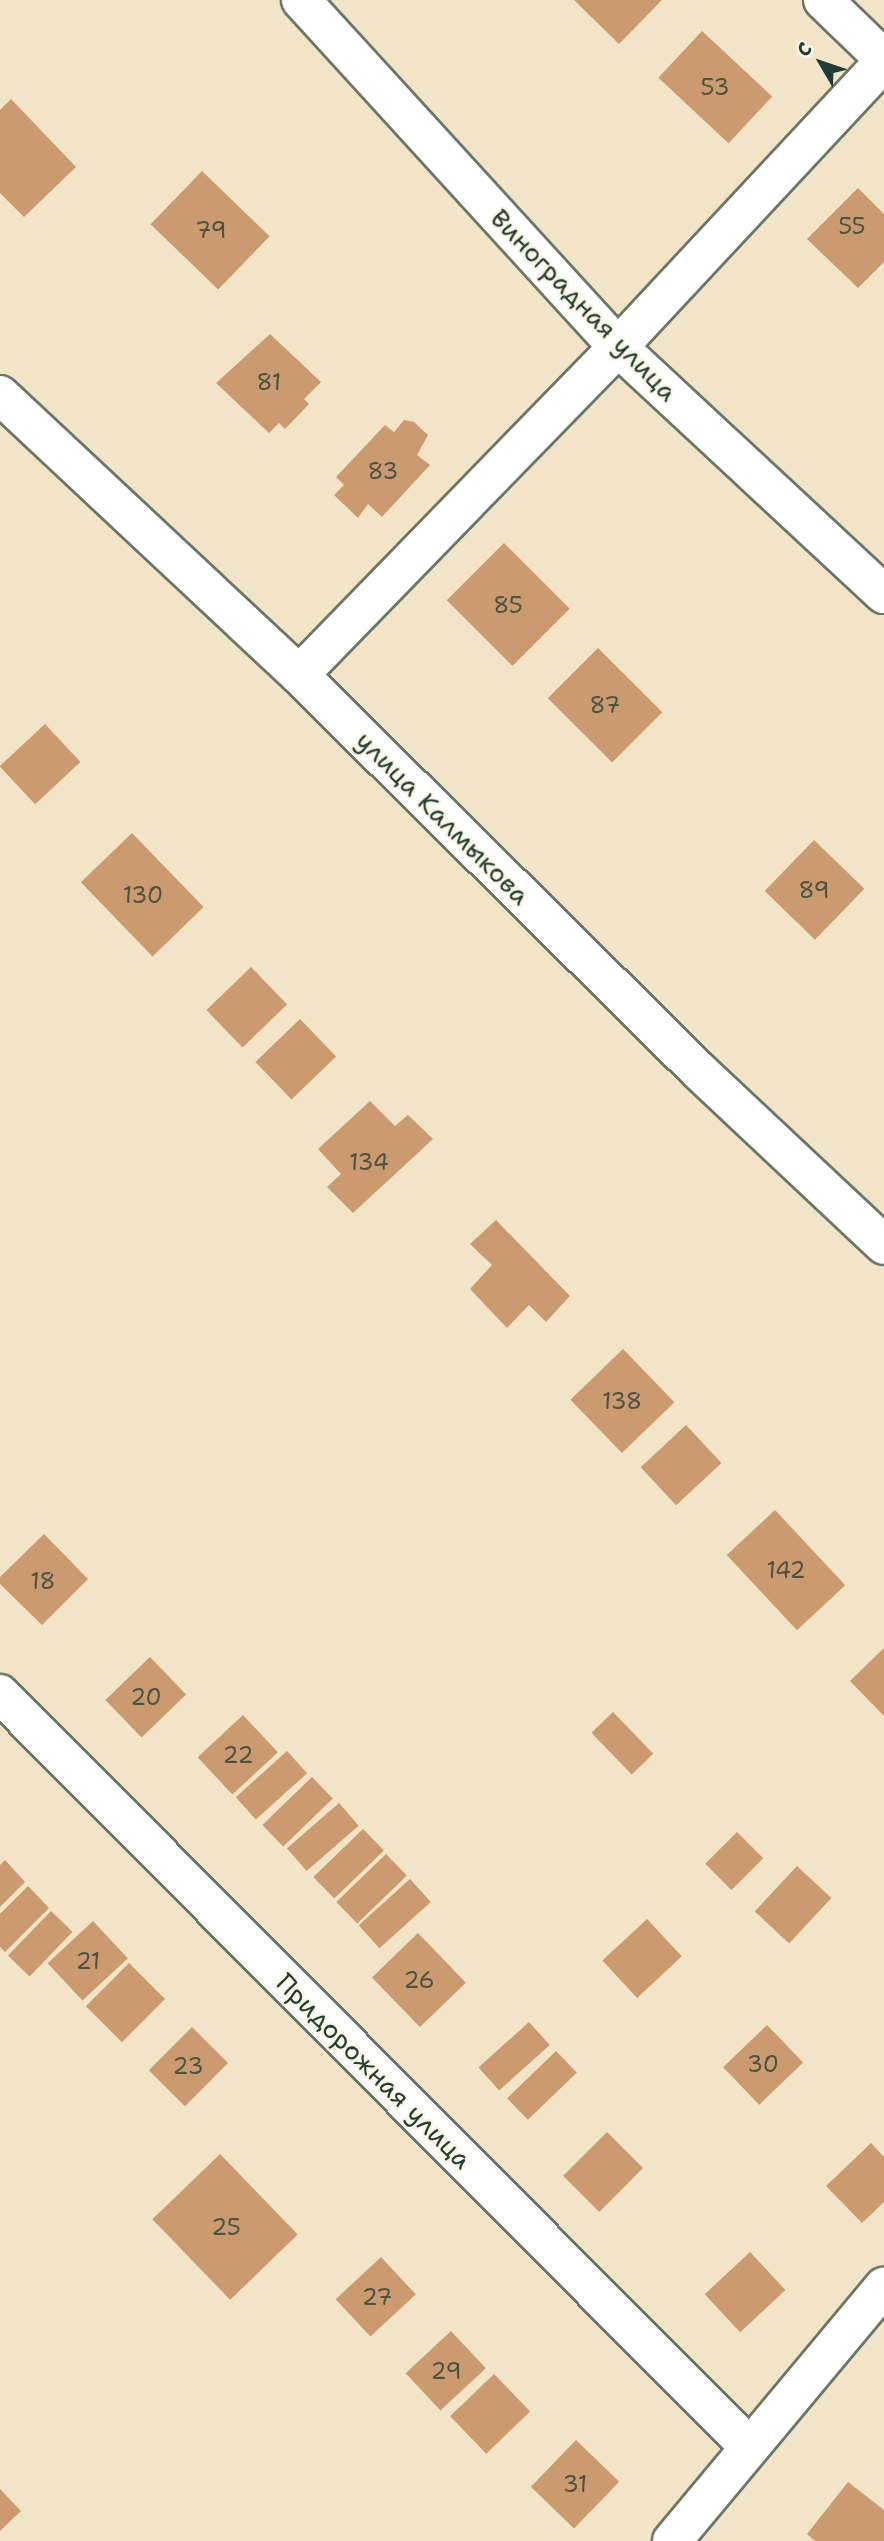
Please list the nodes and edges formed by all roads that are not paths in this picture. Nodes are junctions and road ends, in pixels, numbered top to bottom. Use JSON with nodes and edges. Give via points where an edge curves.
{"nodes":[{"id":1,"x":301,"y":0,"type":"edge"},
{"id":2,"x":823,"y":0,"type":"edge"},
{"id":3,"x":884,"y":60,"type":"edge"},
{"id":4,"x":618,"y":347,"type":"junction"},
{"id":5,"x":0,"y":395,"type":"edge"},
{"id":6,"x":884,"y":594,"type":"edge"},
{"id":7,"x":299,"y":675,"type":"junction"},
{"id":8,"x":884,"y":1245,"type":"edge"},
{"id":9,"x":0,"y":1694,"type":"edge"},
{"id":10,"x":879,"y":2301,"type":"edge"},
{"id":11,"x":749,"y":2447,"type":"junction"},
{"id":12,"x":672,"y":2541,"type":"edge"}],
"edges":[{"from":1,"to":4,"type":"street","name":"Виноградная улица"},
{"from":2,"to":3,"type":"street"},
{"from":3,"to":4,"type":"street"},
{"from":4,"to":6,"type":"street","name":"Виноградная улица"},
{"from":4,"to":7,"type":"street"},
{"from":5,"to":7,"type":"street","name":"улица Калмыкова"},
{"from":7,"to":8,"type":"street","name":"улица Калмыкова","via":[[699,1071]]},
{"from":9,"to":11,"type":"street","name":"Придорожная улица"},
{"from":10,"to":11,"type":"street"},
{"from":11,"to":12,"type":"street"}]}
